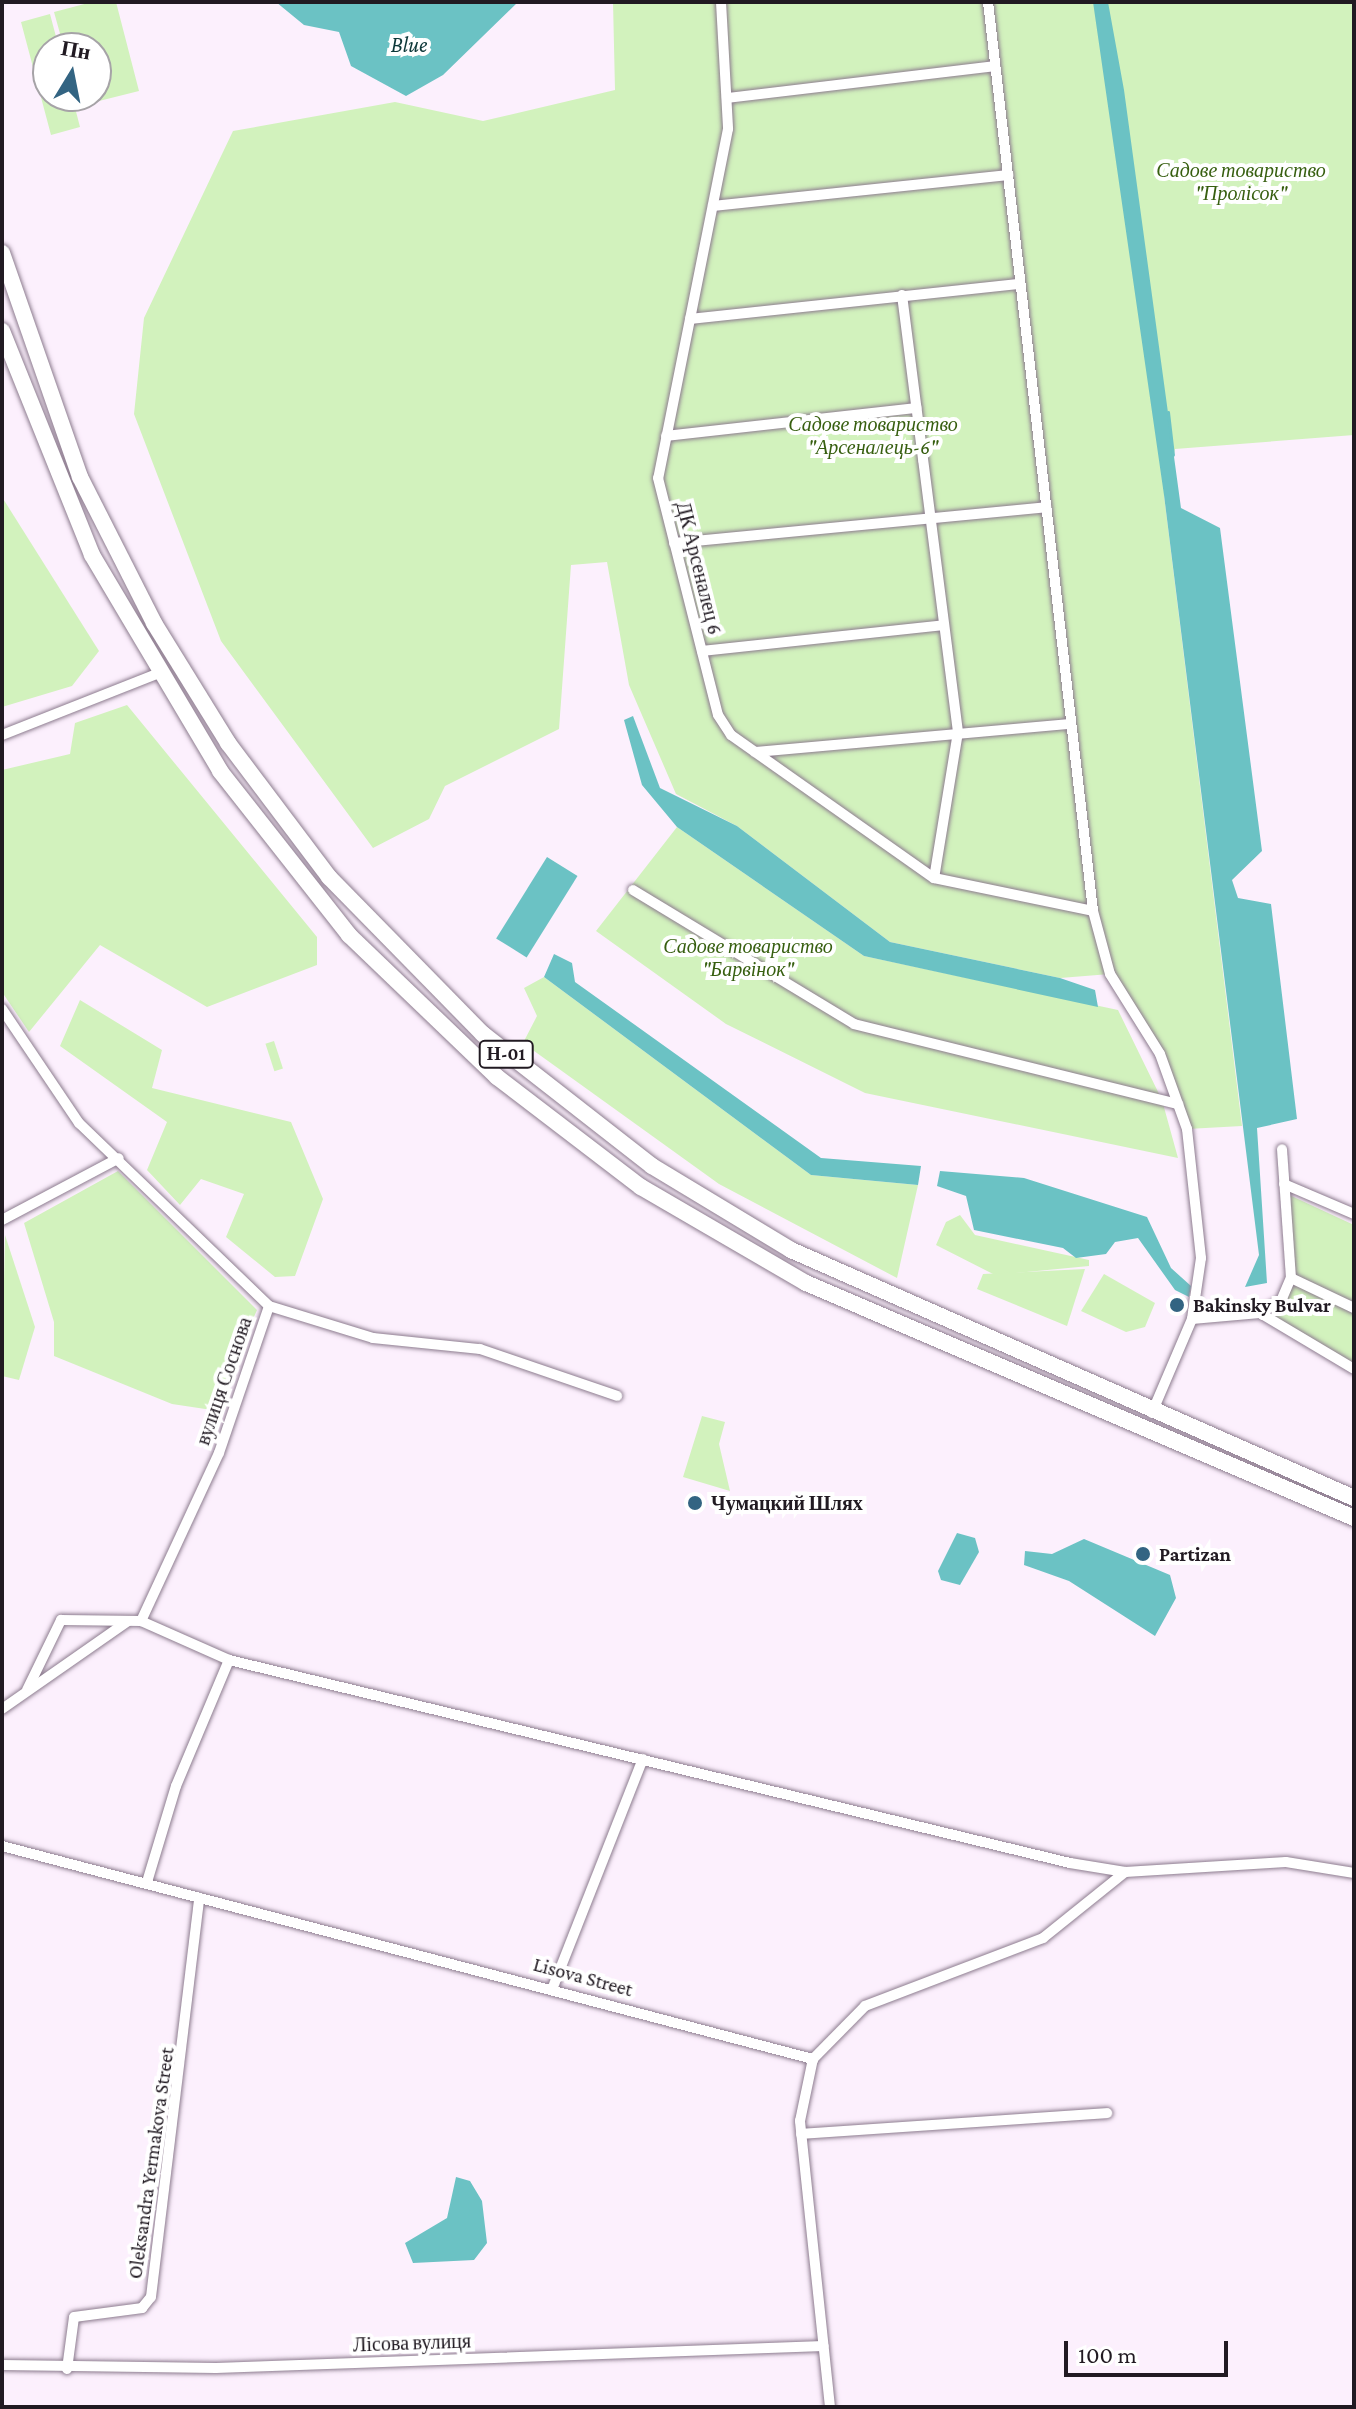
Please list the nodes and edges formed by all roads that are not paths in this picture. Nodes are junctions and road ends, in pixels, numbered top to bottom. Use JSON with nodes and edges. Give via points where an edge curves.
{"nodes":[{"id":1,"x":721,"y":2,"type":"edge"},
{"id":2,"x":988,"y":2,"type":"edge"},
{"id":3,"x":995,"y":66,"type":"junction"},
{"id":4,"x":727,"y":98,"type":"junction"},
{"id":5,"x":1008,"y":175,"type":"junction"},
{"id":6,"x":713,"y":206,"type":"junction"},
{"id":7,"x":2,"y":253,"type":"edge"},
{"id":8,"x":1020,"y":284,"type":"junction"},
{"id":9,"x":902,"y":295,"type":"junction"},
{"id":10,"x":690,"y":319,"type":"junction"},
{"id":11,"x":2,"y":331,"type":"edge"},
{"id":12,"x":916,"y":408,"type":"junction"},
{"id":13,"x":666,"y":436,"type":"junction"},
{"id":14,"x":1046,"y":507,"type":"junction"},
{"id":15,"x":930,"y":515,"type":"junction"},
{"id":16,"x":674,"y":543,"type":"junction"},
{"id":17,"x":944,"y":625,"type":"junction"},
{"id":18,"x":702,"y":651,"type":"junction"},
{"id":19,"x":157,"y":674,"type":"junction"},
{"id":20,"x":1071,"y":724,"type":"junction"},
{"id":21,"x":958,"y":732,"type":"junction"},
{"id":22,"x":2,"y":735,"type":"edge"},
{"id":23,"x":755,"y":752,"type":"junction"},
{"id":24,"x":934,"y":878,"type":"junction"},
{"id":25,"x":633,"y":890,"type":"dead end"},
{"id":26,"x":1093,"y":911,"type":"junction"},
{"id":27,"x":2,"y":1009,"type":"edge"},
{"id":28,"x":1178,"y":1104,"type":"junction"},
{"id":29,"x":1282,"y":1149,"type":"dead end"},
{"id":30,"x":119,"y":1158,"type":"junction"},
{"id":31,"x":1284,"y":1184,"type":"junction"},
{"id":32,"x":1354,"y":1214,"type":"edge"},
{"id":33,"x":2,"y":1220,"type":"edge"},
{"id":34,"x":1291,"y":1278,"type":"junction"},
{"id":35,"x":269,"y":1306,"type":"junction"},
{"id":36,"x":1354,"y":1308,"type":"edge"},
{"id":37,"x":1260,"y":1313,"type":"junction"},
{"id":38,"x":1192,"y":1319,"type":"junction"},
{"id":39,"x":1354,"y":1369,"type":"edge"},
{"id":40,"x":617,"y":1396,"type":"dead end"},
{"id":41,"x":1152,"y":1413,"type":"junction"},
{"id":42,"x":1354,"y":1498,"type":"edge"},
{"id":43,"x":1354,"y":1518,"type":"edge"},
{"id":44,"x":136,"y":1621,"type":"junction"},
{"id":45,"x":229,"y":1660,"type":"junction"},
{"id":46,"x":27,"y":1690,"type":"junction"},
{"id":47,"x":2,"y":1709,"type":"edge"},
{"id":48,"x":643,"y":1759,"type":"junction"},
{"id":49,"x":2,"y":1846,"type":"edge"},
{"id":50,"x":1125,"y":1872,"type":"junction"},
{"id":51,"x":1354,"y":1873,"type":"edge"},
{"id":52,"x":147,"y":1882,"type":"junction"},
{"id":53,"x":199,"y":1898,"type":"junction"},
{"id":54,"x":553,"y":1987,"type":"junction"},
{"id":55,"x":813,"y":2059,"type":"junction"},
{"id":56,"x":1107,"y":2113,"type":"dead end"},
{"id":57,"x":801,"y":2134,"type":"junction"},
{"id":58,"x":824,"y":2346,"type":"junction"},
{"id":59,"x":2,"y":2365,"type":"edge"},
{"id":60,"x":67,"y":2369,"type":"junction"},
{"id":61,"x":830,"y":2407,"type":"edge"}],
"edges":[{"from":1,"to":4,"type":"street","name":"ДК Арсеналец 6"},
{"from":2,"to":3,"type":"street"},
{"from":3,"to":4,"type":"street"},
{"from":3,"to":5,"type":"street"},
{"from":4,"to":6,"type":"street","name":"ДК Арсеналец 6","via":[[728,129]]},
{"from":5,"to":6,"type":"street"},
{"from":5,"to":8,"type":"street"},
{"from":6,"to":10,"type":"street","name":"ДК Арсеналец 6"},
{"from":7,"to":41,"type":"main road","number":"Н-01","via":[[80,477],[154,623],[228,743],[329,877],[398,953],[542,1085],[698,1196],[839,1274]]},
{"from":8,"to":9,"type":"street"},
{"from":8,"to":14,"type":"street"},
{"from":9,"to":10,"type":"street"},
{"from":9,"to":12,"type":"street"},
{"from":10,"to":13,"type":"street","name":"ДК Арсеналец 6"},
{"from":11,"to":19,"type":"main road","number":"Н-01","via":[[64,496]]},
{"from":12,"to":13,"type":"street"},
{"from":12,"to":15,"type":"street"},
{"from":13,"to":16,"type":"street","name":"ДК Арсеналец 6","via":[[658,478]]},
{"from":14,"to":15,"type":"street"},
{"from":14,"to":20,"type":"street"},
{"from":15,"to":16,"type":"street"},
{"from":15,"to":17,"type":"street"},
{"from":16,"to":18,"type":"street","name":"ДК Арсеналец 6"},
{"from":17,"to":18,"type":"street"},
{"from":17,"to":21,"type":"street"},
{"from":18,"to":23,"type":"street","name":"ДК Арсеналец 6","via":[[718,715]]},
{"from":19,"to":22,"type":"street"},
{"from":19,"to":43,"type":"main road","number":"Н-01","via":[[272,842],[389,977],[497,1077],[641,1187],[889,1323]]},
{"from":20,"to":21,"type":"street"},
{"from":20,"to":26,"type":"street"},
{"from":21,"to":23,"type":"street"},
{"from":21,"to":24,"type":"street"},
{"from":23,"to":24,"type":"street","name":"ДК Арсеналец 6"},
{"from":24,"to":26,"type":"street","name":"ДК Арсеналец 6"},
{"from":25,"to":28,"type":"street","via":[[854,1024]]},
{"from":26,"to":28,"type":"street","via":[[1110,974],[1160,1054]]},
{"from":27,"to":30,"type":"street","via":[[79,1123]]},
{"from":28,"to":38,"type":"street","via":[[1201,1258]]},
{"from":29,"to":31,"type":"street"},
{"from":30,"to":33,"type":"street"},
{"from":30,"to":35,"type":"street"},
{"from":31,"to":32,"type":"street"},
{"from":31,"to":34,"type":"street"},
{"from":34,"to":36,"type":"street"},
{"from":34,"to":37,"type":"street","via":[[1281,1301]]},
{"from":35,"to":40,"type":"street","name":"вулиця Соснова","via":[[373,1338],[480,1349]]},
{"from":35,"to":44,"type":"street","name":"вулиця Соснова","via":[[219,1453]]},
{"from":37,"to":38,"type":"street"},
{"from":37,"to":39,"type":"street"},
{"from":38,"to":41,"type":"street"},
{"from":41,"to":42,"type":"main road","number":"Н-01"},
{"from":44,"to":45,"type":"street"},
{"from":44,"to":46,"type":"street"},
{"from":44,"to":46,"type":"street","via":[[61,1620]]},
{"from":45,"to":48,"type":"street"},
{"from":45,"to":52,"type":"street","via":[[176,1786]]},
{"from":46,"to":47,"type":"street"},
{"from":48,"to":50,"type":"street"},
{"from":48,"to":54,"type":"street"},
{"from":49,"to":52,"type":"street","name":"Lisova Street"},
{"from":50,"to":51,"type":"street","via":[[1246,1861]]},
{"from":50,"to":55,"type":"street","via":[[1043,1938],[865,2006]]},
{"from":52,"to":53,"type":"street","name":"Lisova Street"},
{"from":53,"to":54,"type":"street","name":"Lisova Street"},
{"from":53,"to":60,"type":"street","name":"Oleksandra Yermakova Street","via":[[151,2297],[142,2308],[74,2317]]},
{"from":54,"to":55,"type":"street","name":"Lisova Street"},
{"from":55,"to":57,"type":"street","via":[[803,2084]]},
{"from":56,"to":57,"type":"street"},
{"from":57,"to":58,"type":"street"},
{"from":58,"to":60,"type":"street","name":"Лісова вулиця"},
{"from":58,"to":61,"type":"street"},
{"from":59,"to":60,"type":"street","name":"Лісова вулиця"}]}
